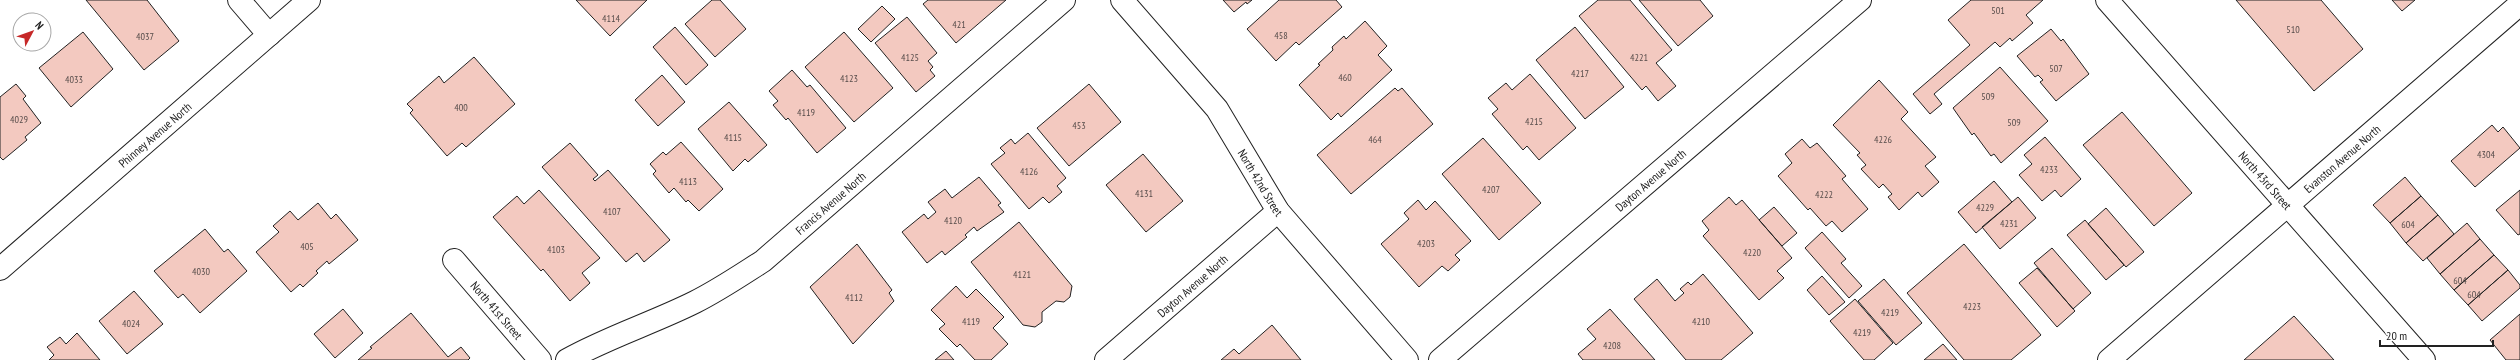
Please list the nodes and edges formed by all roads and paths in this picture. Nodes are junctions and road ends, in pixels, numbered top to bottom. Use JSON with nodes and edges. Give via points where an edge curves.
{"nodes":[{"id":1,"x":239,"y":0,"type":"edge"},
{"id":2,"x":309,"y":0,"type":"edge"},
{"id":3,"x":1064,"y":0,"type":"edge"},
{"id":4,"x":1122,"y":0,"type":"edge"},
{"id":5,"x":1860,"y":0,"type":"edge"},
{"id":6,"x":2107,"y":0,"type":"edge"},
{"id":7,"x":2520,"y":4,"type":"edge"},
{"id":8,"x":268,"y":35,"type":"junction"},
{"id":9,"x":2288,"y":204,"type":"junction"},
{"id":10,"x":1278,"y":211,"type":"junction"},
{"id":11,"x":454,"y":260,"type":"dead end"},
{"id":12,"x":0,"y":269,"type":"edge"},
{"id":13,"x":540,"y":360,"type":"edge"},
{"id":14,"x":567,"y":360,"type":"edge"},
{"id":15,"x":1106,"y":360,"type":"edge"},
{"id":16,"x":1407,"y":360,"type":"edge"},
{"id":17,"x":1440,"y":360,"type":"edge"},
{"id":18,"x":2109,"y":360,"type":"edge"},
{"id":19,"x":2424,"y":360,"type":"edge"}],
"edges":[{"from":1,"to":8,"type":"street"},
{"from":2,"to":8,"type":"street","name":"Phinney Avenue North"},
{"from":3,"to":14,"type":"street","name":"Francis Avenue North","via":[[763,260],[718,290],[600,342]]},
{"from":4,"to":10,"type":"street","name":"North 42nd Street","via":[[1217,109]]},
{"from":5,"to":17,"type":"street","name":"Dayton Avenue North"},
{"from":6,"to":9,"type":"street","name":"North 43rd Street"},
{"from":7,"to":9,"type":"street","name":"Evanston Avenue North"},
{"from":8,"to":12,"type":"street","name":"Phinney Avenue North"},
{"from":9,"to":18,"type":"street","name":"Evanston Avenue North"},
{"from":9,"to":19,"type":"street","name":"North 43rd Street"},
{"from":10,"to":15,"type":"street","name":"Dayton Avenue North"},
{"from":10,"to":16,"type":"street","name":"North 42nd Street"},
{"from":11,"to":13,"type":"street","name":"North 41st Street"}]}
